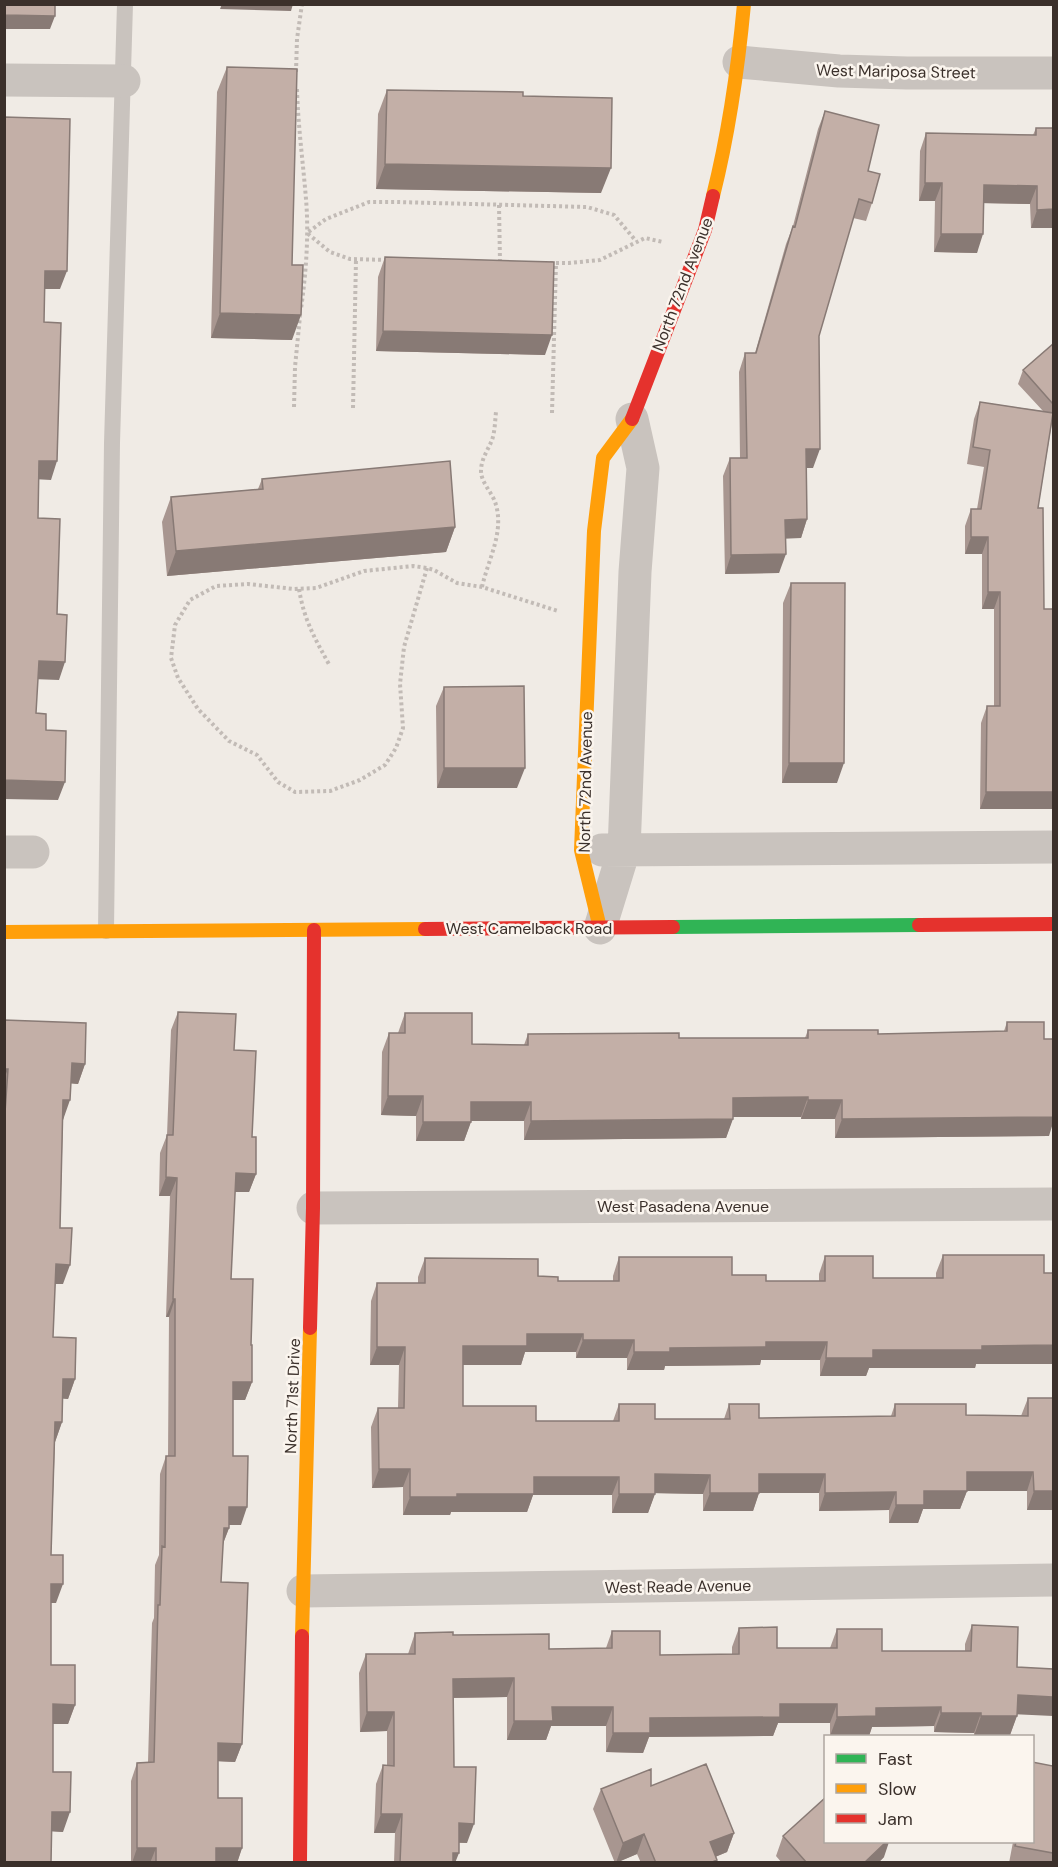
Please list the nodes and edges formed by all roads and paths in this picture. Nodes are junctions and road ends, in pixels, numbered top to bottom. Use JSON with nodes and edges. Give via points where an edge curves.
{"nodes":[{"id":1,"x":125,"y":4,"type":"edge"},
{"id":2,"x":302,"y":4,"type":"edge"},
{"id":3,"x":744,"y":4,"type":"edge"},
{"id":4,"x":739,"y":62,"type":"junction"},
{"id":5,"x":1053,"y":73,"type":"edge"},
{"id":6,"x":296,"y":75,"type":"edge"},
{"id":7,"x":4,"y":80,"type":"edge"},
{"id":8,"x":124,"y":81,"type":"junction"},
{"id":9,"x":296,"y":86,"type":"edge"},
{"id":10,"x":499,"y":205,"type":"junction"},
{"id":11,"x":307,"y":233,"type":"junction"},
{"id":12,"x":636,"y":241,"type":"junction"},
{"id":13,"x":664,"y":242,"type":"dead end"},
{"id":14,"x":356,"y":259,"type":"junction"},
{"id":15,"x":389,"y":260,"type":"edge"},
{"id":16,"x":489,"y":262,"type":"edge"},
{"id":17,"x":500,"y":262,"type":"junction"},
{"id":18,"x":511,"y":262,"type":"edge"},
{"id":19,"x":545,"y":263,"type":"edge"},
{"id":20,"x":556,"y":263,"type":"junction"},
{"id":21,"x":294,"y":407,"type":"dead end"},
{"id":22,"x":353,"y":408,"type":"dead end"},
{"id":23,"x":496,"y":412,"type":"dead end"},
{"id":24,"x":552,"y":413,"type":"dead end"},
{"id":25,"x":632,"y":419,"type":"junction"},
{"id":26,"x":427,"y":568,"type":"junction"},
{"id":27,"x":482,"y":587,"type":"junction"},
{"id":28,"x":299,"y":589,"type":"junction"},
{"id":29,"x":561,"y":611,"type":"dead end"},
{"id":30,"x":330,"y":666,"type":"dead end"},
{"id":31,"x":588,"y":671,"type":"junction"},
{"id":32,"x":632,"y":673,"type":"junction"},
{"id":33,"x":1053,"y":847,"type":"edge"},
{"id":34,"x":581,"y":850,"type":"junction"},
{"id":35,"x":624,"y":850,"type":"junction"},
{"id":36,"x":1053,"y":924,"type":"edge"},
{"id":37,"x":600,"y":928,"type":"junction"},
{"id":38,"x":314,"y":930,"type":"junction"},
{"id":39,"x":106,"y":931,"type":"junction"},
{"id":40,"x":4,"y":932,"type":"edge"},
{"id":41,"x":1053,"y":1204,"type":"edge"},
{"id":42,"x":313,"y":1208,"type":"junction"},
{"id":43,"x":1053,"y":1581,"type":"edge"},
{"id":44,"x":303,"y":1591,"type":"junction"},
{"id":45,"x":300,"y":1863,"type":"edge"}],
"edges":[{"from":1,"to":8,"type":"lane"},
{"from":2,"to":6,"type":"path"},
{"from":3,"to":4,"type":"street","name":"North 72nd Avenue"},
{"from":4,"to":5,"type":"street","name":"West Mariposa Street","via":[[896,73]]},
{"from":4,"to":25,"type":"street","name":"North 72nd Avenue","via":[[727,141],[705,230]]},
{"from":7,"to":8,"type":"street"},
{"from":8,"to":39,"type":"lane","via":[[112,443]]},
{"from":9,"to":11,"type":"path"},
{"from":10,"to":11,"type":"path","via":[[369,202],[326,219]]},
{"from":10,"to":12,"type":"path","via":[[587,207],[615,214]]},
{"from":10,"to":17,"type":"path"},
{"from":11,"to":14,"type":"path","via":[[330,252]]},
{"from":11,"to":21,"type":"path"},
{"from":12,"to":13,"type":"path","via":[[645,238]]},
{"from":12,"to":20,"type":"path","via":[[600,260]]},
{"from":14,"to":15,"type":"path"},
{"from":14,"to":22,"type":"path"},
{"from":16,"to":17,"type":"path"},
{"from":17,"to":18,"type":"path"},
{"from":19,"to":20,"type":"path"},
{"from":20,"to":24,"type":"path"},
{"from":23,"to":27,"type":"path","via":[[493,438],[481,473],[496,505],[497,526],[495,548]]},
{"from":25,"to":31,"type":"street","name":"North 72nd Avenue","via":[[603,458],[594,531]]},
{"from":25,"to":32,"type":"street","via":[[643,468]]},
{"from":26,"to":27,"type":"path","via":[[457,583]]},
{"from":26,"to":28,"type":"path","via":[[364,571],[316,588]]},
{"from":26,"to":28,"type":"path","via":[[404,647],[400,684],[403,728],[396,748],[385,765],[330,791],[295,792],[278,782],[257,755],[229,741],[198,709],[178,678],[171,658],[175,625],[190,600],[216,586],[248,584]]},
{"from":27,"to":29,"type":"path"},
{"from":28,"to":30,"type":"path","via":[[308,627]]},
{"from":31,"to":32,"type":"street"},
{"from":31,"to":34,"type":"street","name":"North 72nd Avenue"},
{"from":32,"to":35,"type":"street"},
{"from":33,"to":35,"type":"street"},
{"from":34,"to":35,"type":"street"},
{"from":34,"to":37,"type":"street","name":"North 72nd Avenue"},
{"from":35,"to":37,"type":"street"},
{"from":36,"to":37,"type":"street","name":"West Camelback Road"},
{"from":37,"to":38,"type":"street","name":"West Camelback Road"},
{"from":38,"to":39,"type":"street","name":"West Camelback Road"},
{"from":38,"to":42,"type":"street","name":"North 71st Drive"},
{"from":39,"to":40,"type":"street","name":"West Camelback Road"},
{"from":41,"to":42,"type":"street","name":"West Pasadena Avenue"},
{"from":42,"to":44,"type":"street","name":"North 71st Drive"},
{"from":43,"to":44,"type":"street","name":"West Reade Avenue"},
{"from":44,"to":45,"type":"street","name":"North 71st Drive"}]}
